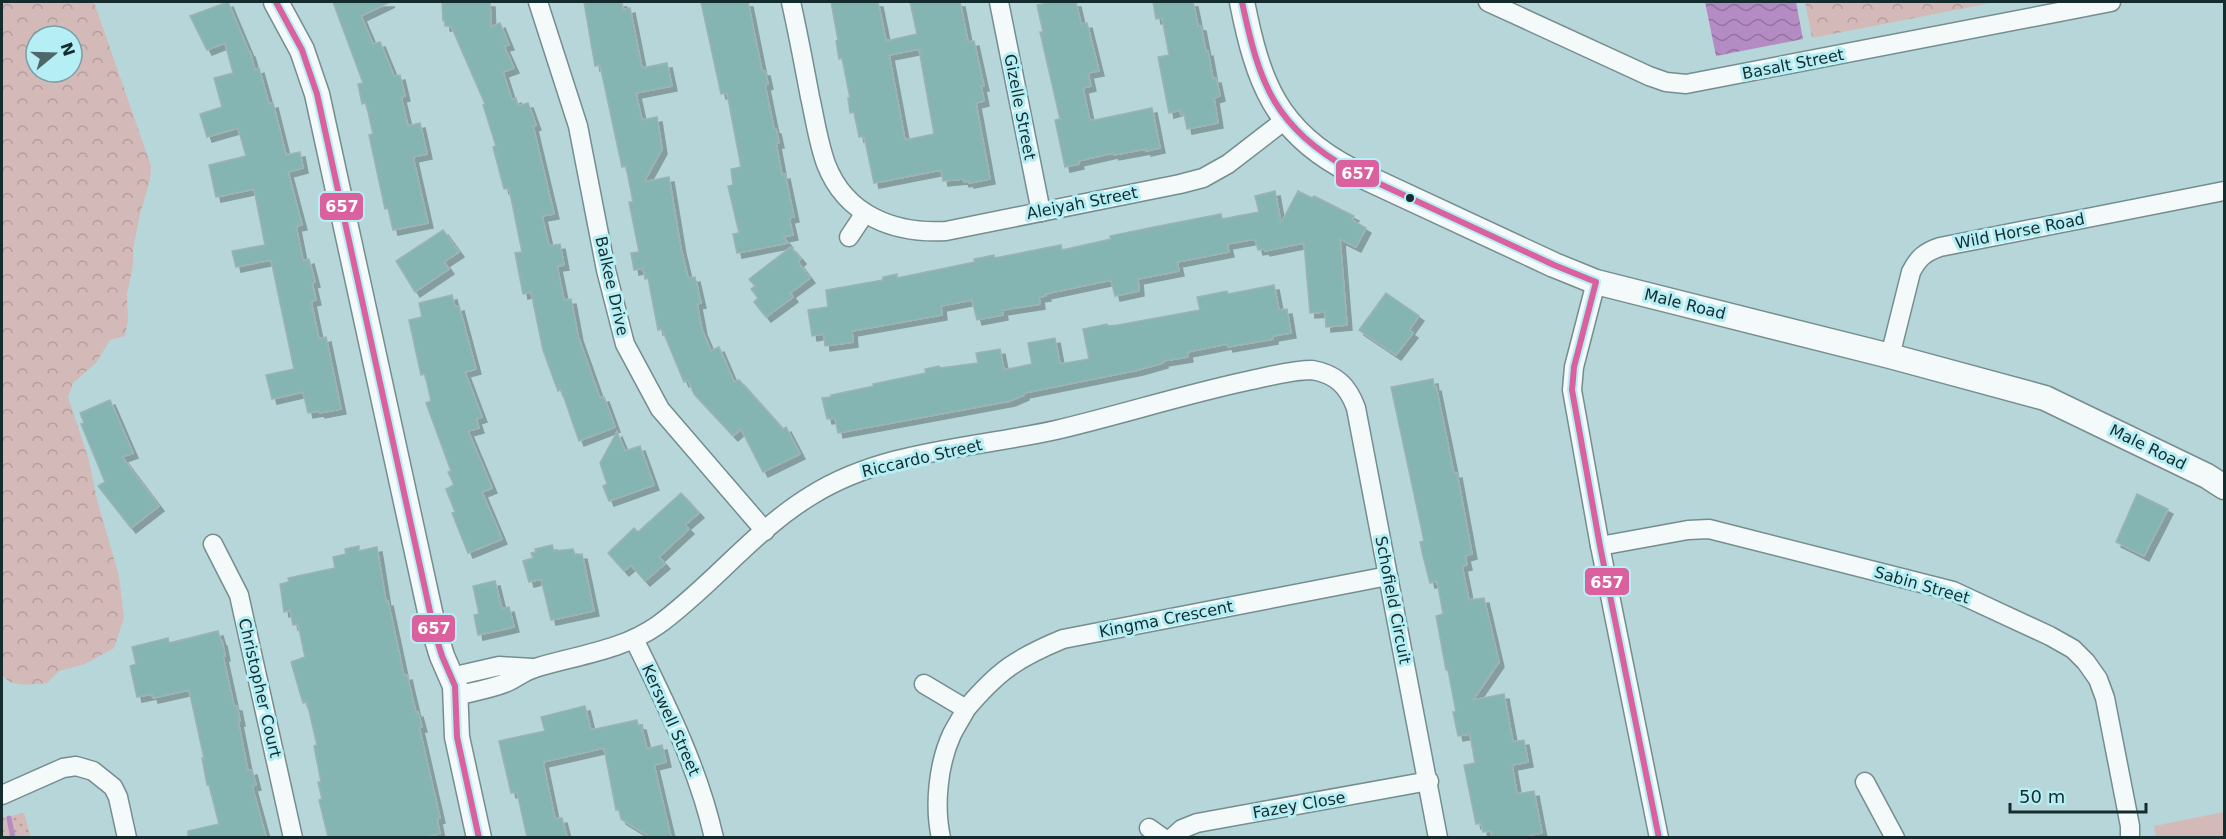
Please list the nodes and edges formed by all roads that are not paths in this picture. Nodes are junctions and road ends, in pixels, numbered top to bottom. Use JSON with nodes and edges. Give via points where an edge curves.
{"nodes":[{"id":1,"x":276,"y":2,"type":"edge"},
{"id":2,"x":538,"y":2,"type":"edge"},
{"id":3,"x":791,"y":2,"type":"edge"},
{"id":4,"x":999,"y":2,"type":"edge"},
{"id":5,"x":1242,"y":2,"type":"edge"},
{"id":6,"x":1488,"y":2,"type":"edge"},
{"id":7,"x":2111,"y":2,"type":"edge"},
{"id":8,"x":1285,"y":120,"type":"junction"},
{"id":9,"x":2224,"y":191,"type":"edge"},
{"id":10,"x":1041,"y":212,"type":"junction"},
{"id":11,"x":865,"y":213,"type":"junction"},
{"id":12,"x":849,"y":237,"type":"dead end"},
{"id":13,"x":1596,"y":282,"type":"junction"},
{"id":14,"x":1890,"y":356,"type":"junction"},
{"id":15,"x":1329,"y":374,"type":"joint"},
{"id":16,"x":2224,"y":487,"type":"edge"},
{"id":17,"x":765,"y":531,"type":"junction"},
{"id":18,"x":213,"y":544,"type":"dead end"},
{"id":19,"x":1600,"y":546,"type":"junction"},
{"id":20,"x":1388,"y":576,"type":"junction"},
{"id":21,"x":634,"y":639,"type":"junction"},
{"id":22,"x":924,"y":684,"type":"dead end"},
{"id":23,"x":453,"y":686,"type":"junction"},
{"id":24,"x":966,"y":709,"type":"junction"},
{"id":25,"x":1429,"y":781,"type":"junction"},
{"id":26,"x":1864,"y":782,"type":"dead end"},
{"id":27,"x":2,"y":795,"type":"edge"},
{"id":28,"x":127,"y":837,"type":"edge"},
{"id":29,"x":293,"y":837,"type":"edge"},
{"id":30,"x":479,"y":837,"type":"edge"},
{"id":31,"x":714,"y":837,"type":"edge"},
{"id":32,"x":941,"y":837,"type":"edge"},
{"id":33,"x":1172,"y":837,"type":"edge"},
{"id":34,"x":1438,"y":837,"type":"edge"},
{"id":35,"x":1659,"y":837,"type":"edge"},
{"id":36,"x":1895,"y":837,"type":"edge"},
{"id":37,"x":2130,"y":837,"type":"edge"}],
"edges":[{"from":1,"to":23,"type":"street","via":[[302,50],[317,94],[434,630]]},
{"from":2,"to":17,"type":"street","name":"Balkee Drive","via":[[578,126],[608,281],[625,344],[660,409]]},
{"from":3,"to":11,"type":"street","name":"Aleiyah Street","via":[[827,166],[839,187]]},
{"from":4,"to":10,"type":"street","name":"Gizelle Street"},
{"from":5,"to":8,"type":"street","name":"Male Road","via":[[1259,71]]},
{"from":6,"to":7,"type":"street","name":"Basalt Street","via":[[1649,76],[1686,84]]},
{"from":8,"to":10,"type":"street","name":"Aleiyah Street","via":[[1228,164],[1203,178]]},
{"from":8,"to":13,"type":"street","name":"Male Road","via":[[1335,162],[1554,266]]},
{"from":9,"to":14,"type":"street","name":"Wild Horse Road","via":[[1928,251],[1911,272]]},
{"from":10,"to":11,"type":"street","name":"Aleiyah Street","via":[[922,232],[898,228]]},
{"from":11,"to":12,"type":"street"},
{"from":13,"to":14,"type":"street","name":"Male Road"},
{"from":13,"to":19,"type":"street","via":[[1574,367],[1572,390]]},
{"from":14,"to":16,"type":"street","name":"Male Road","via":[[2045,398]]},
{"from":15,"to":17,"type":"street","name":"Riccardo Street","via":[[1302,370],[1256,379],[1056,430],[871,467],[813,494]]},
{"from":15,"to":20,"type":"street","name":"Schofield Circuit","via":[[1346,387],[1356,408]]},
{"from":17,"to":21,"type":"street","name":"Riccardo Street","via":[[657,626]]},
{"from":18,"to":29,"type":"street","name":"Christopher Court","via":[[239,595]]},
{"from":19,"to":35,"type":"street"},
{"from":19,"to":37,"type":"street","name":"Sabin Street","via":[[1708,529],[1953,591],[2050,636],[2073,650],[2098,679],[2105,698]]},
{"from":20,"to":24,"type":"street","name":"Kingma Crescent","via":[[1063,639],[1008,666]]},
{"from":20,"to":25,"type":"street","name":"Schofield Circuit"},
{"from":21,"to":23,"type":"street","name":"Riccardo Street","via":[[586,656],[532,668],[499,666]]},
{"from":21,"to":31,"type":"street","name":"Kerswell Street","via":[[683,740]]},
{"from":22,"to":24,"type":"street"},
{"from":23,"to":30,"type":"street","via":[[457,737]]},
{"from":24,"to":32,"type":"street","name":"Kingma Crescent","via":[[951,736],[943,764],[938,794]]},
{"from":25,"to":33,"type":"street","name":"Fazey Close","via":[[1197,824]]},
{"from":25,"to":34,"type":"street","name":"Schofield Circuit"},
{"from":26,"to":36,"type":"street"},
{"from":27,"to":28,"type":"street","via":[[63,768],[76,766],[93,771],[113,787]]}]}
